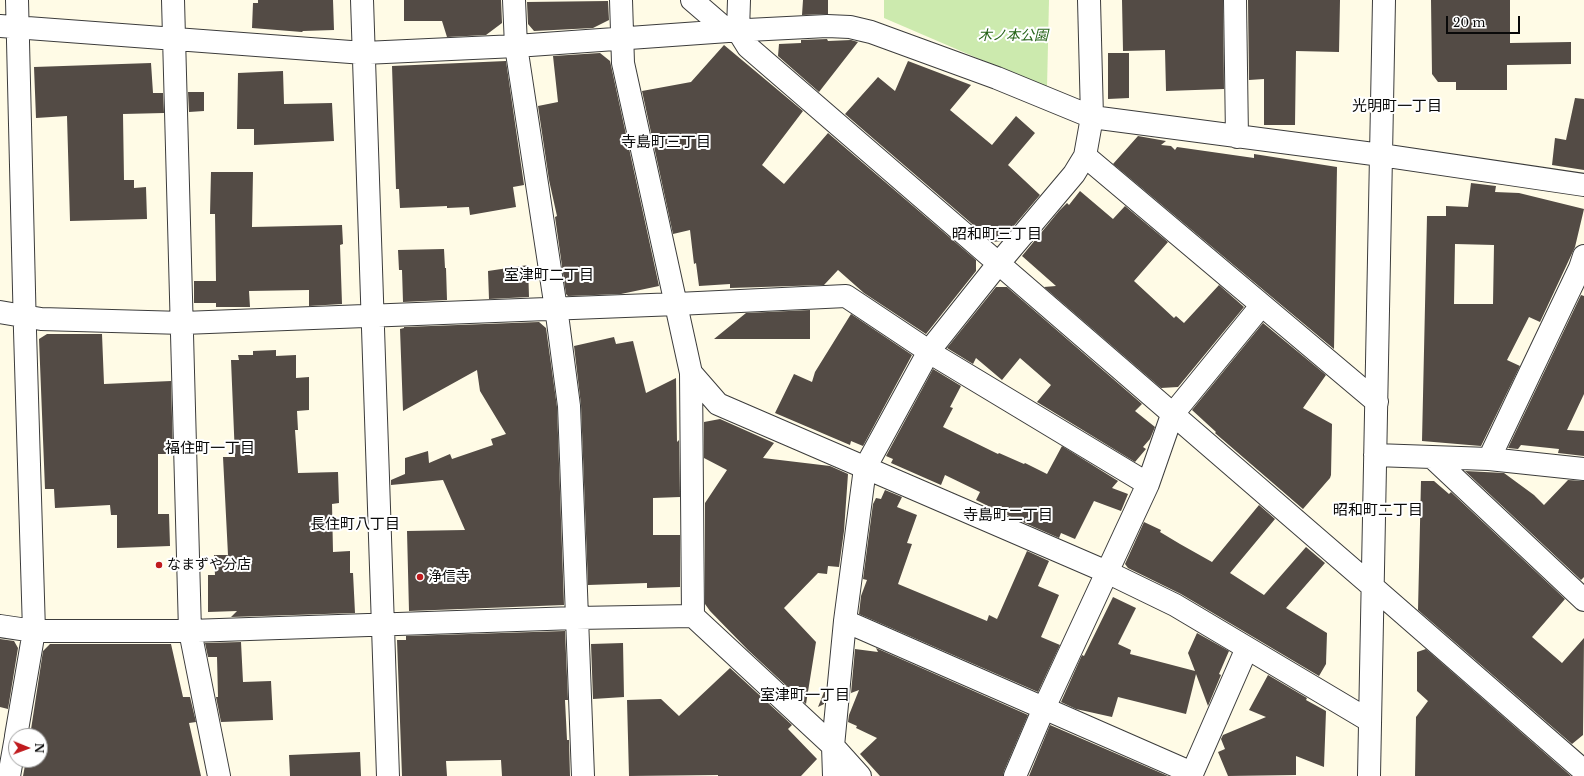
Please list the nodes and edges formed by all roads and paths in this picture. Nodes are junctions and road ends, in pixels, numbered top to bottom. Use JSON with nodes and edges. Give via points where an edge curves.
{"nodes":[{"id":1,"x":17,"y":0,"type":"edge"},
{"id":2,"x":173,"y":0,"type":"edge"},
{"id":3,"x":362,"y":0,"type":"edge"},
{"id":4,"x":514,"y":0,"type":"edge"},
{"id":5,"x":621,"y":0,"type":"edge"},
{"id":6,"x":692,"y":0,"type":"edge"},
{"id":7,"x":739,"y":0,"type":"edge"},
{"id":8,"x":1089,"y":0,"type":"edge"},
{"id":9,"x":1235,"y":0,"type":"edge"},
{"id":10,"x":1384,"y":0,"type":"edge"},
{"id":11,"x":9,"y":27,"type":"edge"},
{"id":12,"x":733,"y":31,"type":"junction"},
{"id":13,"x":622,"y":38,"type":"junction"},
{"id":14,"x":175,"y":40,"type":"junction"},
{"id":15,"x":516,"y":46,"type":"junction"},
{"id":16,"x":364,"y":53,"type":"junction"},
{"id":17,"x":1092,"y":117,"type":"junction"},
{"id":18,"x":1237,"y":137,"type":"junction"},
{"id":19,"x":1381,"y":155,"type":"junction"},
{"id":20,"x":1084,"y":156,"type":"junction"},
{"id":21,"x":1584,"y":185,"type":"edge"},
{"id":22,"x":1584,"y":256,"type":"edge"},
{"id":23,"x":999,"y":263,"type":"junction"},
{"id":24,"x":677,"y":304,"type":"junction"},
{"id":25,"x":1260,"y":306,"type":"junction"},
{"id":26,"x":556,"y":309,"type":"junction"},
{"id":27,"x":0,"y":312,"type":"edge"},
{"id":28,"x":25,"y":316,"type":"junction"},
{"id":29,"x":372,"y":316,"type":"junction"},
{"id":30,"x":183,"y":323,"type":"junction"},
{"id":31,"x":929,"y":351,"type":"junction"},
{"id":32,"x":691,"y":373,"type":"junction"},
{"id":33,"x":1377,"y":402,"type":"junction"},
{"id":34,"x":1172,"y":414,"type":"junction"},
{"id":35,"x":1375,"y":456,"type":"junction"},
{"id":36,"x":1433,"y":458,"type":"junction"},
{"id":37,"x":1490,"y":459,"type":"junction"},
{"id":38,"x":865,"y":468,"type":"junction"},
{"id":39,"x":1584,"y":469,"type":"edge"},
{"id":40,"x":1148,"y":484,"type":"junction"},
{"id":41,"x":1107,"y":572,"type":"junction"},
{"id":42,"x":1373,"y":587,"type":"junction"},
{"id":43,"x":1584,"y":600,"type":"edge"},
{"id":44,"x":693,"y":616,"type":"junction"},
{"id":45,"x":576,"y":618,"type":"junction"},
{"id":46,"x":845,"y":622,"type":"junction"},
{"id":47,"x":383,"y":625,"type":"junction"},
{"id":48,"x":0,"y":626,"type":"edge"},
{"id":49,"x":34,"y":631,"type":"junction"},
{"id":50,"x":190,"y":631,"type":"junction"},
{"id":51,"x":1247,"y":648,"type":"junction"},
{"id":52,"x":1044,"y":708,"type":"junction"},
{"id":53,"x":1370,"y":721,"type":"junction"},
{"id":54,"x":18,"y":728,"type":"edge"},
{"id":55,"x":833,"y":746,"type":"junction"},
{"id":56,"x":1584,"y":771,"type":"edge"},
{"id":57,"x":1191,"y":775,"type":"edge"},
{"id":58,"x":219,"y":776,"type":"edge"},
{"id":59,"x":388,"y":776,"type":"edge"},
{"id":60,"x":582,"y":776,"type":"edge"},
{"id":61,"x":834,"y":776,"type":"edge"},
{"id":62,"x":860,"y":776,"type":"edge"},
{"id":63,"x":1015,"y":776,"type":"edge"},
{"id":64,"x":1369,"y":776,"type":"edge"}],
"edges":[{"from":1,"to":11,"type":"street"},
{"from":2,"to":14,"type":"street"},
{"from":3,"to":16,"type":"street"},
{"from":4,"to":15,"type":"street"},
{"from":5,"to":13,"type":"street"},
{"from":6,"to":12,"type":"street"},
{"from":7,"to":12,"type":"street"},
{"from":8,"to":17,"type":"street"},
{"from":9,"to":18,"type":"street"},
{"from":10,"to":19,"type":"street"},
{"from":11,"to":14,"type":"street"},
{"from":11,"to":28,"type":"street"},
{"from":12,"to":13,"type":"street"},
{"from":12,"to":17,"type":"street","via":[[827,26],[850,27],[871,32],[997,78]]},
{"from":12,"to":23,"type":"street","via":[[748,47]]},
{"from":13,"to":15,"type":"street"},
{"from":13,"to":24,"type":"street","via":[[623,63]]},
{"from":14,"to":16,"type":"street"},
{"from":14,"to":30,"type":"street"},
{"from":15,"to":16,"type":"street"},
{"from":15,"to":26,"type":"street"},
{"from":16,"to":29,"type":"street"},
{"from":17,"to":18,"type":"street"},
{"from":17,"to":20,"type":"street"},
{"from":18,"to":19,"type":"street"},
{"from":19,"to":21,"type":"street"},
{"from":19,"to":33,"type":"street"},
{"from":20,"to":23,"type":"street","via":[[1074,174]]},
{"from":20,"to":25,"type":"street"},
{"from":22,"to":37,"type":"street"},
{"from":23,"to":31,"type":"street"},
{"from":23,"to":34,"type":"street"},
{"from":24,"to":26,"type":"street"},
{"from":24,"to":31,"type":"street","via":[[846,296]]},
{"from":24,"to":32,"type":"street"},
{"from":25,"to":33,"type":"street"},
{"from":25,"to":34,"type":"street"},
{"from":26,"to":29,"type":"street"},
{"from":26,"to":45,"type":"street","via":[[569,406]]},
{"from":27,"to":28,"type":"street"},
{"from":28,"to":30,"type":"street","via":[[41,319]]},
{"from":28,"to":49,"type":"street"},
{"from":29,"to":30,"type":"street"},
{"from":29,"to":47,"type":"street"},
{"from":30,"to":50,"type":"street"},
{"from":31,"to":38,"type":"street"},
{"from":31,"to":40,"type":"street"},
{"from":32,"to":38,"type":"street","via":[[718,404]]},
{"from":32,"to":44,"type":"street"},
{"from":33,"to":35,"type":"street"},
{"from":34,"to":40,"type":"street"},
{"from":34,"to":42,"type":"street"},
{"from":35,"to":36,"type":"street"},
{"from":35,"to":42,"type":"street"},
{"from":36,"to":37,"type":"street"},
{"from":36,"to":43,"type":"street"},
{"from":37,"to":39,"type":"street"},
{"from":38,"to":41,"type":"street"},
{"from":38,"to":46,"type":"street"},
{"from":40,"to":41,"type":"street"},
{"from":41,"to":51,"type":"street","via":[[1175,604]]},
{"from":41,"to":52,"type":"street"},
{"from":42,"to":53,"type":"street"},
{"from":42,"to":56,"type":"street"},
{"from":44,"to":45,"type":"street"},
{"from":44,"to":55,"type":"street"},
{"from":45,"to":47,"type":"street"},
{"from":45,"to":60,"type":"street"},
{"from":46,"to":52,"type":"street"},
{"from":46,"to":55,"type":"street"},
{"from":47,"to":50,"type":"street"},
{"from":47,"to":59,"type":"street"},
{"from":48,"to":49,"type":"street"},
{"from":49,"to":50,"type":"street"},
{"from":49,"to":54,"type":"street"},
{"from":50,"to":58,"type":"street"},
{"from":51,"to":53,"type":"street"},
{"from":51,"to":57,"type":"street"},
{"from":52,"to":57,"type":"street"},
{"from":52,"to":63,"type":"street"},
{"from":53,"to":64,"type":"street"},
{"from":55,"to":61,"type":"street"},
{"from":55,"to":62,"type":"street"}]}
